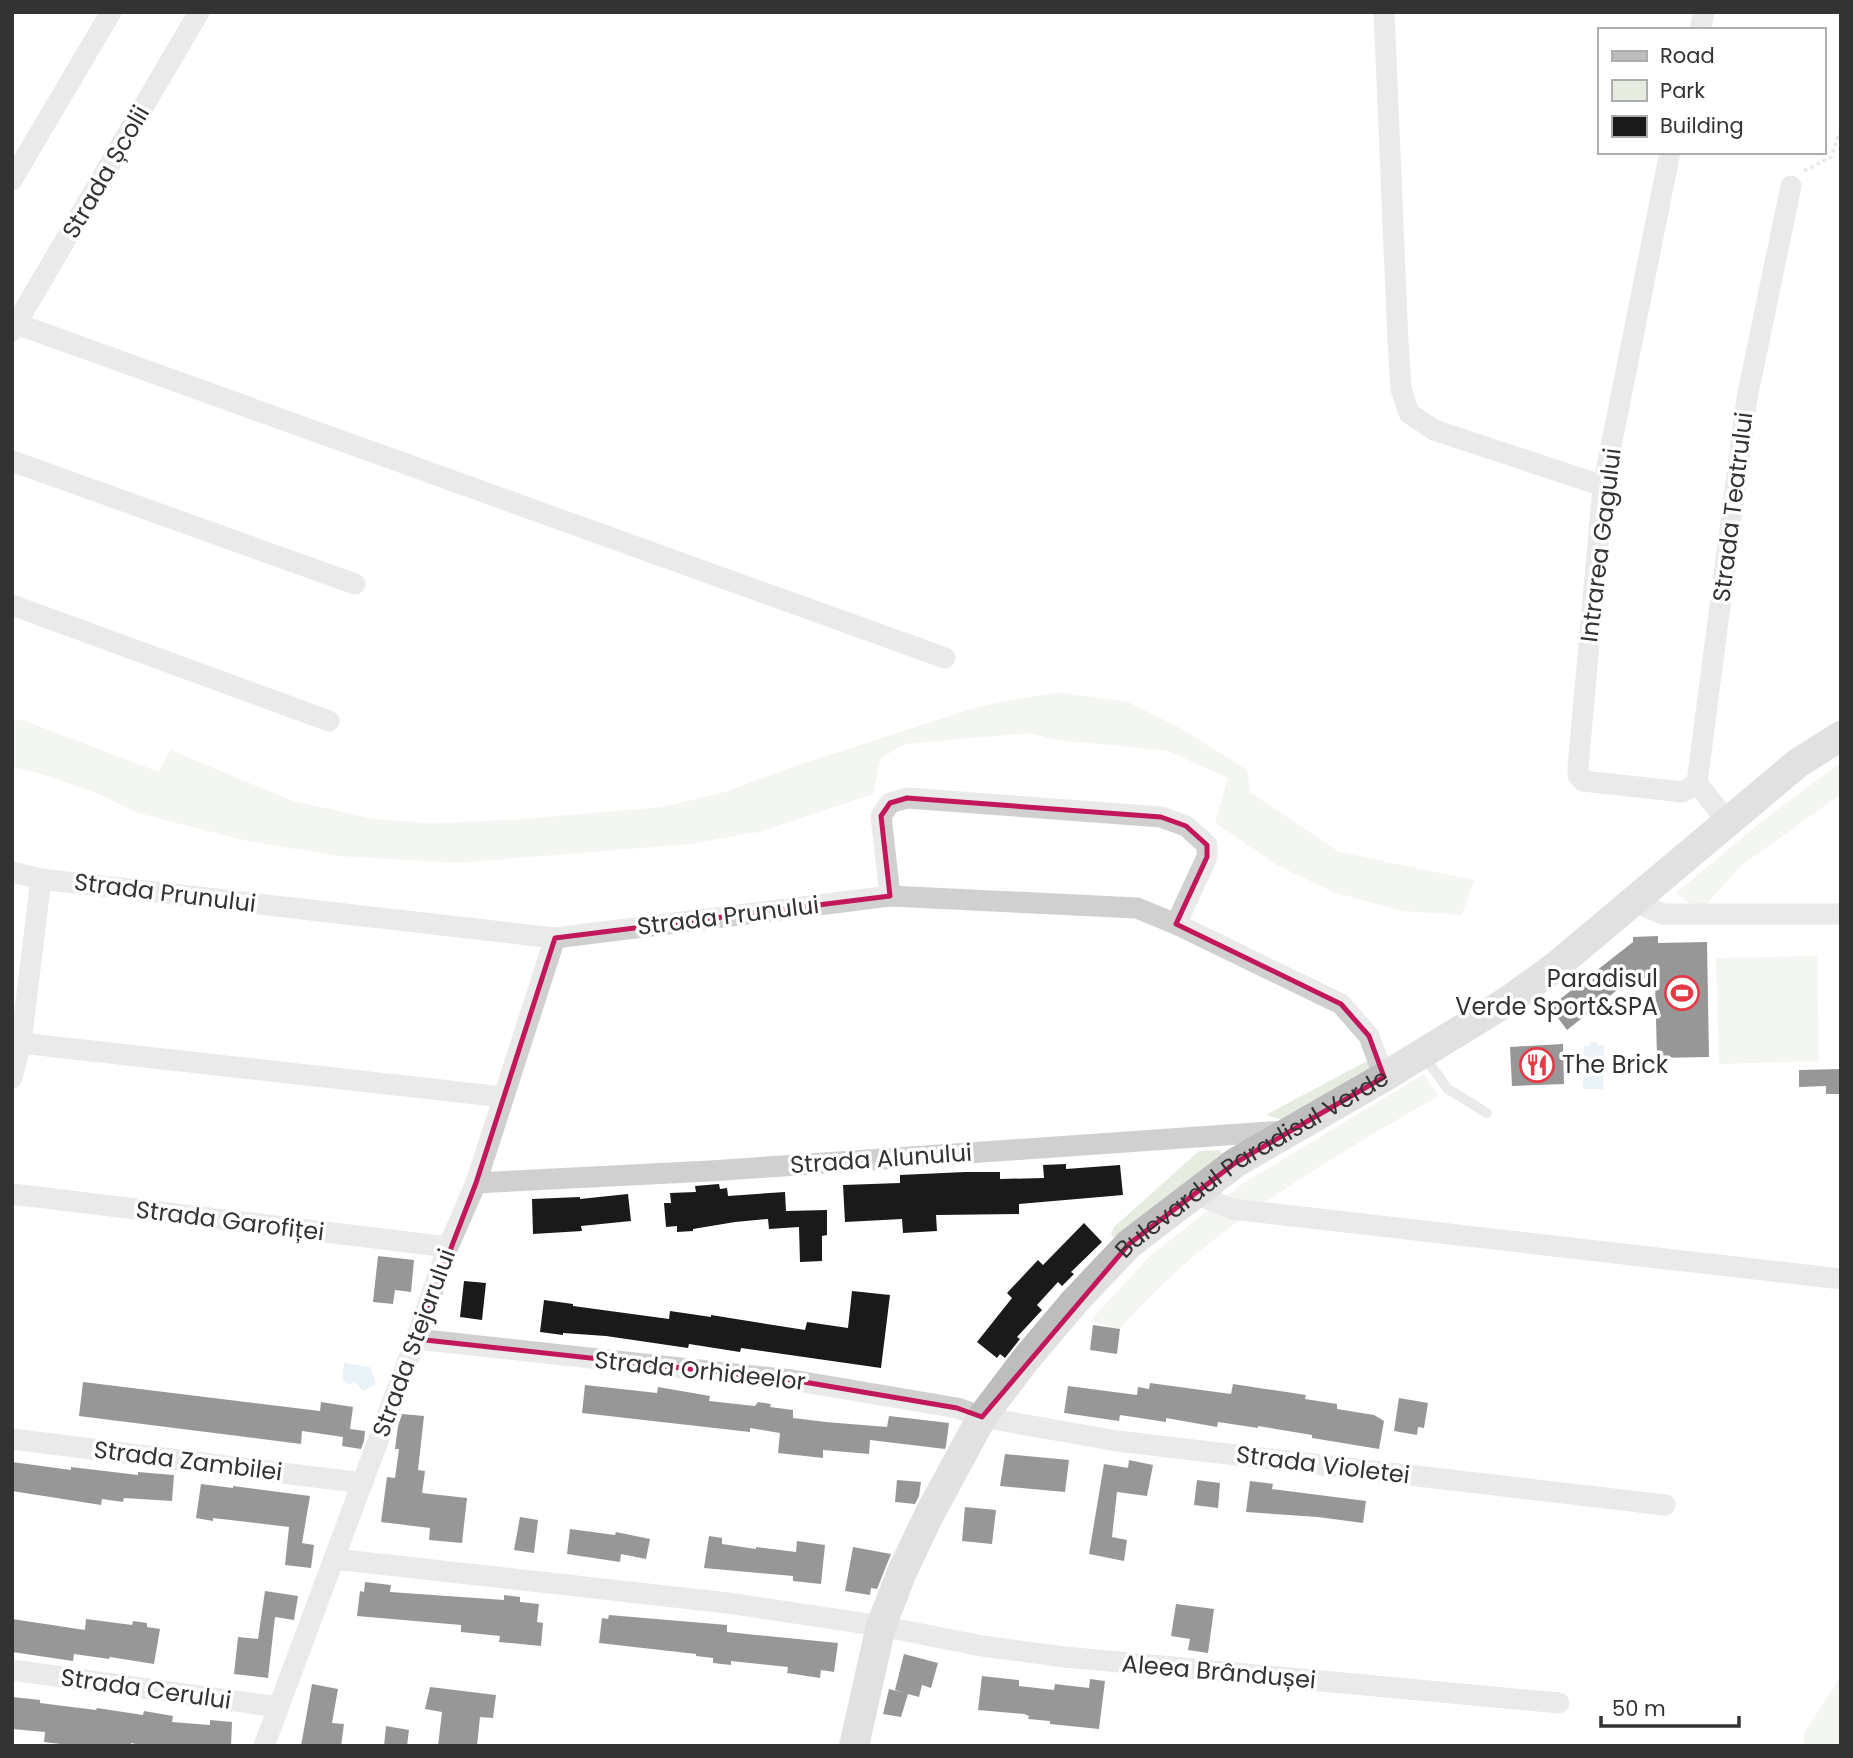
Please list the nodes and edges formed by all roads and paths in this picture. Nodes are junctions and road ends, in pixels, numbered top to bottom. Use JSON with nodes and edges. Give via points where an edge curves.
{"nodes":[{"id":1,"x":111,"y":12,"type":"edge"},
{"id":2,"x":199,"y":12,"type":"edge"},
{"id":3,"x":1384,"y":12,"type":"edge"},
{"id":4,"x":1841,"y":129,"type":"edge"},
{"id":5,"x":1670,"y":154,"type":"edge"},
{"id":6,"x":12,"y":180,"type":"edge"},
{"id":7,"x":1791,"y":186,"type":"joint"},
{"id":8,"x":14,"y":328,"type":"edge"},
{"id":9,"x":12,"y":461,"type":"edge"},
{"id":10,"x":1603,"y":486,"type":"junction"},
{"id":11,"x":355,"y":583,"type":"dead end"},
{"id":12,"x":12,"y":605,"type":"edge"},
{"id":13,"x":945,"y":658,"type":"dead end"},
{"id":14,"x":329,"y":721,"type":"dead end"},
{"id":15,"x":1841,"y":736,"type":"edge"},
{"id":16,"x":1697,"y":783,"type":"junction"},
{"id":17,"x":1727,"y":821,"type":"junction"},
{"id":18,"x":12,"y":872,"type":"edge"},
{"id":19,"x":41,"y":878,"type":"junction"},
{"id":20,"x":890,"y":895,"type":"junction"},
{"id":21,"x":1633,"y":901,"type":"junction"},
{"id":22,"x":1841,"y":914,"type":"edge"},
{"id":23,"x":1176,"y":924,"type":"junction"},
{"id":24,"x":555,"y":938,"type":"junction"},
{"id":25,"x":21,"y":1044,"type":"junction"},
{"id":26,"x":1422,"y":1053,"type":"junction"},
{"id":27,"x":1384,"y":1077,"type":"junction"},
{"id":28,"x":12,"y":1078,"type":"edge"},
{"id":29,"x":503,"y":1097,"type":"junction"},
{"id":30,"x":1487,"y":1113,"type":"dead end"},
{"id":31,"x":1286,"y":1131,"type":"junction"},
{"id":32,"x":475,"y":1183,"type":"junction"},
{"id":33,"x":12,"y":1194,"type":"edge"},
{"id":34,"x":1195,"y":1194,"type":"junction"},
{"id":35,"x":448,"y":1247,"type":"junction"},
{"id":36,"x":1841,"y":1279,"type":"edge"},
{"id":37,"x":416,"y":1339,"type":"junction"},
{"id":38,"x":982,"y":1417,"type":"junction"},
{"id":39,"x":12,"y":1439,"type":"edge"},
{"id":40,"x":363,"y":1483,"type":"junction"},
{"id":41,"x":1665,"y":1505,"type":"dead end"},
{"id":42,"x":334,"y":1559,"type":"junction"},
{"id":43,"x":881,"y":1626,"type":"junction"},
{"id":44,"x":12,"y":1671,"type":"edge"},
{"id":45,"x":1559,"y":1703,"type":"dead end"},
{"id":46,"x":279,"y":1707,"type":"junction"},
{"id":47,"x":264,"y":1746,"type":"edge"},
{"id":48,"x":854,"y":1746,"type":"edge"}],
"edges":[{"from":1,"to":6,"type":"street"},
{"from":2,"to":8,"type":"street","name":"Strada Școlii"},
{"from":3,"to":10,"type":"street","via":[[1401,389],[1409,413],[1434,430]]},
{"from":4,"to":7,"type":"path","via":[[1831,157],[1802,172]]},
{"from":5,"to":10,"type":"street","name":"Intrarea Gagului"},
{"from":7,"to":16,"type":"street","name":"Strada Teatrului","via":[[1747,398]]},
{"from":8,"to":13,"type":"street"},
{"from":9,"to":11,"type":"street"},
{"from":10,"to":16,"type":"street","name":"Intrarea Gagului","via":[[1578,775],[1584,781],[1683,792]]},
{"from":12,"to":14,"type":"street"},
{"from":15,"to":17,"type":"street","name":"Bulevardul Paradisul Verde","via":[[1798,762]]},
{"from":16,"to":17,"type":"street"},
{"from":17,"to":21,"type":"street","name":"Bulevardul Paradisul Verde"},
{"from":18,"to":19,"type":"street","name":"Strada Prunului"},
{"from":19,"to":24,"type":"street","name":"Strada Prunului"},
{"from":19,"to":25,"type":"street"},
{"from":20,"to":23,"type":"street","name":"Strada Prunului","via":[[1137,908]]},
{"from":20,"to":23,"type":"street","via":[[881,816],[890,803],[907,798],[1161,817],[1186,826],[1207,845],[1207,857]]},
{"from":20,"to":24,"type":"street","name":"Strada Prunului"},
{"from":21,"to":22,"type":"street","via":[[1663,914]]},
{"from":21,"to":26,"type":"street","name":"Bulevardul Paradisul Verde","via":[[1508,1001]]},
{"from":23,"to":27,"type":"street","name":"Strada Prunului","via":[[1341,1004],[1369,1036]]},
{"from":24,"to":29,"type":"street","name":"Strada Stejarului"},
{"from":25,"to":28,"type":"street"},
{"from":25,"to":29,"type":"street"},
{"from":26,"to":27,"type":"street","name":"Bulevardul Paradisul Verde"},
{"from":26,"to":30,"type":"lane","via":[[1448,1089]]},
{"from":27,"to":31,"type":"street","name":"Bulevardul Paradisul Verde"},
{"from":29,"to":32,"type":"street","name":"Strada Stejarului"},
{"from":31,"to":32,"type":"street","name":"Strada Alunului"},
{"from":31,"to":34,"type":"street","name":"Bulevardul Paradisul Verde"},
{"from":32,"to":35,"type":"street","name":"Strada Stejarului"},
{"from":33,"to":35,"type":"street","name":"Strada Garofiței"},
{"from":34,"to":36,"type":"street","via":[[1232,1209]]},
{"from":34,"to":38,"type":"street","name":"Bulevardul Paradisul Verde","via":[[1129,1244],[1075,1301]]},
{"from":35,"to":37,"type":"street","name":"Strada Stejarului"},
{"from":37,"to":38,"type":"street","name":"Strada Orhideelor","via":[[792,1380],[957,1408]]},
{"from":37,"to":40,"type":"street","name":"Strada Stejarului"},
{"from":38,"to":41,"type":"street","name":"Strada Violetei","via":[[1117,1441]]},
{"from":38,"to":43,"type":"street","name":"Bulevardul Paradisul Verde","via":[[918,1538]]},
{"from":39,"to":40,"type":"street","name":"Strada Zambilei"},
{"from":40,"to":42,"type":"street","name":"Strada Stejarului"},
{"from":42,"to":43,"type":"street","via":[[728,1603]]},
{"from":42,"to":46,"type":"street","name":"Strada Stejarului"},
{"from":43,"to":45,"type":"street","name":"Aleea Brândușei","via":[[1065,1657]]},
{"from":43,"to":48,"type":"street","name":"Bulevardul Paradisul Verde"},
{"from":44,"to":46,"type":"street","name":"Strada Cerului"},
{"from":46,"to":47,"type":"street","name":"Strada Stejarului"}]}
